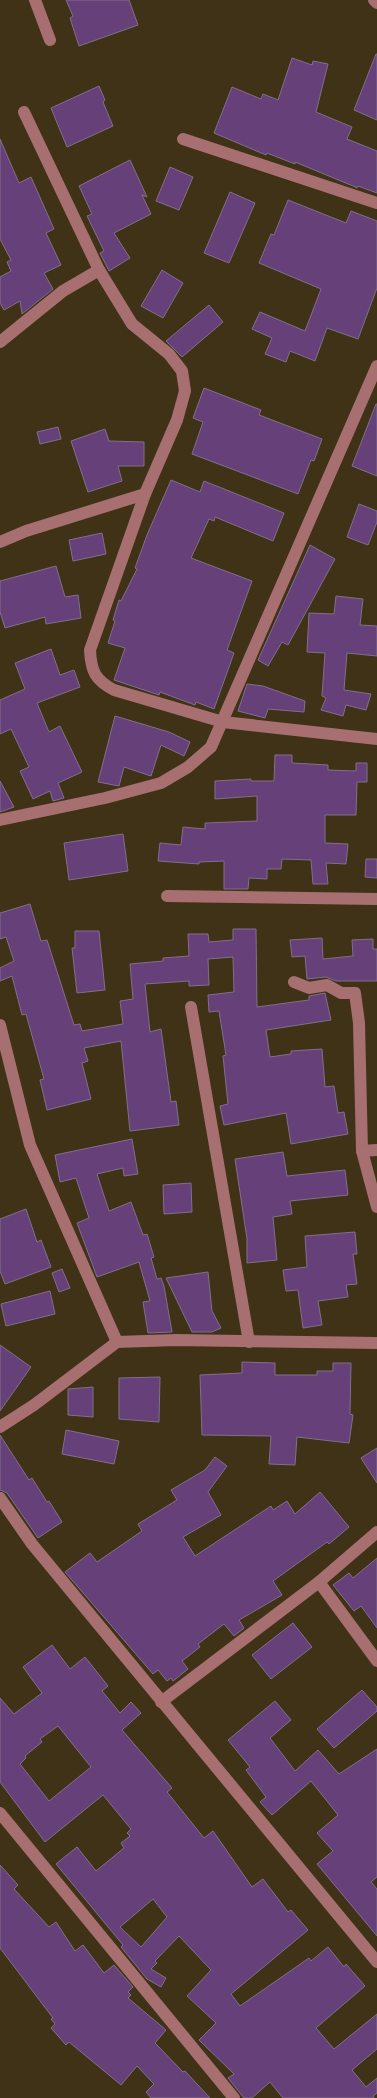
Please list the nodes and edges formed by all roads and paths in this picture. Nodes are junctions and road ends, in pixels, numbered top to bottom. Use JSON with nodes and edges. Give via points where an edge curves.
{"nodes":[{"id":1,"x":34,"y":0,"type":"edge"},
{"id":2,"x":374,"y":0,"type":"edge"},
{"id":3,"x":377,"y":3,"type":"edge"},
{"id":4,"x":50,"y":40,"type":"dead end"},
{"id":5,"x":24,"y":112,"type":"dead end"},
{"id":6,"x":183,"y":139,"type":"dead end"},
{"id":7,"x":377,"y":203,"type":"edge"},
{"id":8,"x":99,"y":270,"type":"junction"},
{"id":9,"x":1,"y":338,"type":"edge"},
{"id":10,"x":377,"y":366,"type":"edge"},
{"id":11,"x":145,"y":494,"type":"junction"},
{"id":12,"x":0,"y":542,"type":"edge"},
{"id":13,"x":223,"y":722,"type":"junction"},
{"id":14,"x":377,"y":739,"type":"edge"},
{"id":15,"x":0,"y":820,"type":"edge"},
{"id":16,"x":167,"y":896,"type":"dead end"},
{"id":17,"x":377,"y":899,"type":"edge"},
{"id":18,"x":294,"y":982,"type":"dead end"},
{"id":19,"x":191,"y":1007,"type":"dead end"},
{"id":20,"x":0,"y":1025,"type":"edge"},
{"id":21,"x":377,"y":1150,"type":"edge"},
{"id":22,"x":362,"y":1151,"type":"junction"},
{"id":23,"x":377,"y":1206,"type":"edge"},
{"id":24,"x":117,"y":1342,"type":"junction"},
{"id":25,"x":249,"y":1342,"type":"junction"},
{"id":26,"x":377,"y":1342,"type":"edge"},
{"id":27,"x":0,"y":1427,"type":"edge"},
{"id":28,"x":0,"y":1498,"type":"edge"},
{"id":29,"x":377,"y":1532,"type":"edge"},
{"id":30,"x":318,"y":1582,"type":"junction"},
{"id":31,"x":377,"y":1661,"type":"edge"},
{"id":32,"x":161,"y":1702,"type":"junction"},
{"id":33,"x":0,"y":1813,"type":"edge"},
{"id":34,"x":377,"y":1962,"type":"edge"},
{"id":35,"x":234,"y":2098,"type":"edge"}],
"edges":[{"from":1,"to":4,"type":"street"},
{"from":2,"to":3,"type":"street"},
{"from":5,"to":8,"type":"street"},
{"from":6,"to":7,"type":"street"},
{"from":8,"to":9,"type":"street","via":[[63,291]]},
{"from":8,"to":11,"type":"street","via":[[132,324],[169,354],[182,371],[185,391],[177,420]]},
{"from":10,"to":13,"type":"street"},
{"from":11,"to":12,"type":"street"},
{"from":11,"to":13,"type":"street","via":[[90,650],[92,672],[101,683],[114,690]]},
{"from":13,"to":14,"type":"street"},
{"from":13,"to":15,"type":"street","via":[[211,747],[188,767],[160,783]]},
{"from":16,"to":17,"type":"street"},
{"from":18,"to":22,"type":"street","via":[[309,988],[327,985],[341,993],[355,993],[359,1023]]},
{"from":19,"to":25,"type":"street"},
{"from":20,"to":24,"type":"street","via":[[30,1144]]},
{"from":21,"to":22,"type":"street"},
{"from":22,"to":23,"type":"street"},
{"from":24,"to":25,"type":"street"},
{"from":24,"to":27,"type":"street"},
{"from":25,"to":26,"type":"street"},
{"from":28,"to":32,"type":"street","via":[[32,1544]]},
{"from":29,"to":30,"type":"street"},
{"from":30,"to":31,"type":"street"},
{"from":30,"to":32,"type":"street"},
{"from":32,"to":34,"type":"street"},
{"from":33,"to":35,"type":"street"}]}
